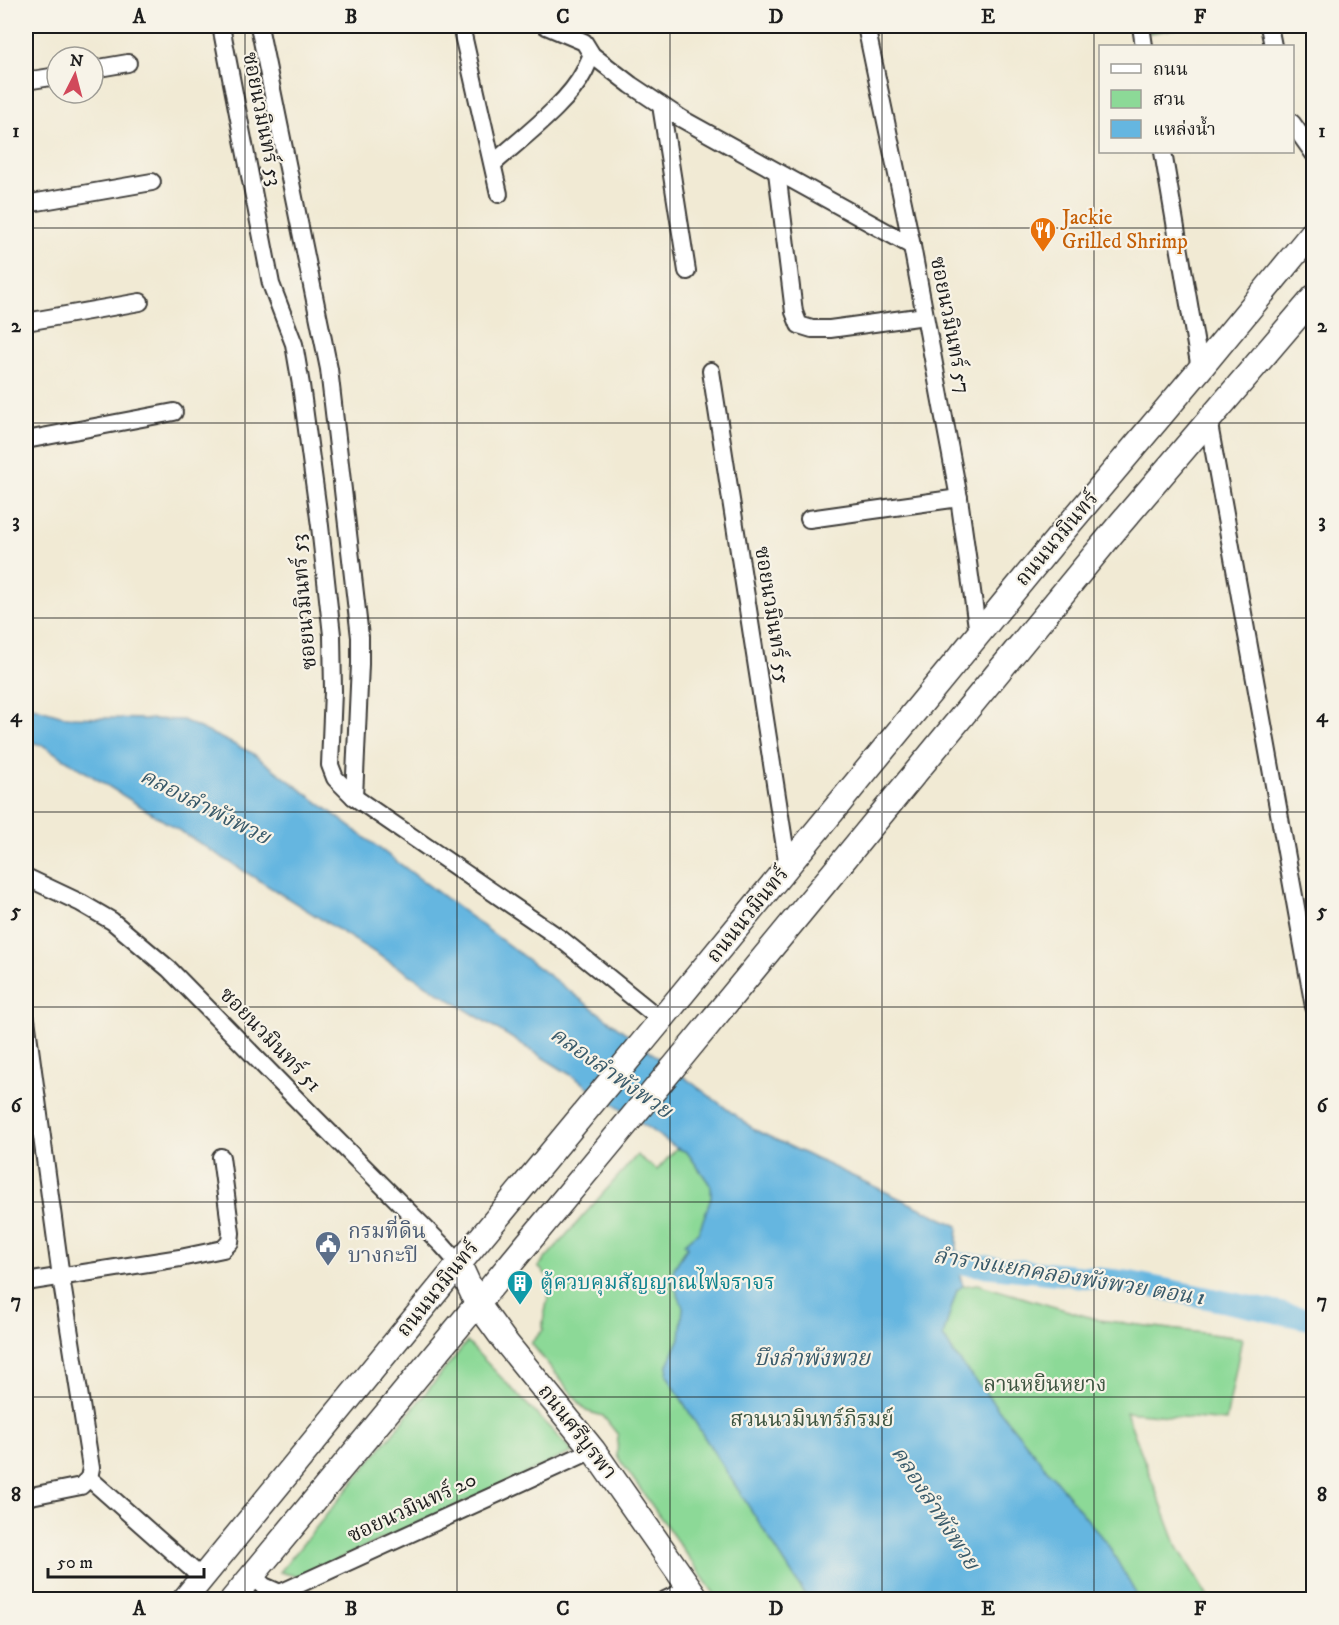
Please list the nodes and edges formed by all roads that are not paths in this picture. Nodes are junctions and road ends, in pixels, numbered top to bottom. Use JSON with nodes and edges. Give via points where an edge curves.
{"nodes":[{"id":1,"x":221,"y":26,"type":"edge"},
{"id":2,"x":259,"y":26,"type":"edge"},
{"id":3,"x":461,"y":26,"type":"edge"},
{"id":4,"x":546,"y":26,"type":"edge"},
{"id":5,"x":866,"y":26,"type":"edge"},
{"id":6,"x":1141,"y":26,"type":"edge"},
{"id":7,"x":1269,"y":26,"type":"edge"},
{"id":8,"x":586,"y":41,"type":"edge"},
{"id":9,"x":1144,"y":45,"type":"edge"},
{"id":10,"x":1273,"y":45,"type":"edge"},
{"id":11,"x":128,"y":63,"type":"dead end"},
{"id":12,"x":105,"y":67,"type":"edge"},
{"id":13,"x":45,"y":77,"type":"edge"},
{"id":14,"x":26,"y":81,"type":"edge"},
{"id":15,"x":661,"y":105,"type":"junction"},
{"id":16,"x":1294,"y":124,"type":"edge"},
{"id":17,"x":1162,"y":153,"type":"edge"},
{"id":18,"x":1314,"y":154,"type":"edge"},
{"id":19,"x":493,"y":164,"type":"junction"},
{"id":20,"x":777,"y":172,"type":"junction"},
{"id":21,"x":152,"y":182,"type":"dead end"},
{"id":22,"x":499,"y":194,"type":"dead end"},
{"id":23,"x":26,"y":204,"type":"edge"},
{"id":24,"x":1314,"y":231,"type":"edge"},
{"id":25,"x":912,"y":246,"type":"junction"},
{"id":26,"x":687,"y":271,"type":"dead end"},
{"id":27,"x":1314,"y":297,"type":"edge"},
{"id":28,"x":140,"y":302,"type":"dead end"},
{"id":29,"x":925,"y":316,"type":"junction"},
{"id":30,"x":26,"y":322,"type":"edge"},
{"id":31,"x":1200,"y":369,"type":"junction"},
{"id":32,"x":711,"y":371,"type":"dead end"},
{"id":33,"x":174,"y":412,"type":"dead end"},
{"id":34,"x":1208,"y":419,"type":"junction"},
{"id":35,"x":26,"y":440,"type":"edge"},
{"id":36,"x":959,"y":498,"type":"junction"},
{"id":37,"x":809,"y":519,"type":"dead end"},
{"id":38,"x":978,"y":634,"type":"junction"},
{"id":39,"x":354,"y":796,"type":"junction"},
{"id":40,"x":788,"y":867,"type":"junction"},
{"id":41,"x":26,"y":877,"type":"edge"},
{"id":42,"x":1314,"y":1007,"type":"edge"},
{"id":43,"x":26,"y":1019,"type":"edge"},
{"id":44,"x":661,"y":1020,"type":"junction"},
{"id":45,"x":221,"y":1157,"type":"dead end"},
{"id":46,"x":459,"y":1264,"type":"junction"},
{"id":47,"x":61,"y":1277,"type":"junction"},
{"id":48,"x":26,"y":1282,"type":"edge"},
{"id":49,"x":477,"y":1303,"type":"junction"},
{"id":50,"x":593,"y":1450,"type":"junction"},
{"id":51,"x":88,"y":1478,"type":"junction"},
{"id":52,"x":26,"y":1497,"type":"edge"},
{"id":53,"x":252,"y":1575,"type":"junction"},
{"id":54,"x":202,"y":1578,"type":"junction"},
{"id":55,"x":694,"y":1594,"type":"edge"},
{"id":56,"x":184,"y":1599,"type":"edge"},
{"id":57,"x":232,"y":1599,"type":"edge"},
{"id":58,"x":665,"y":1599,"type":"edge"}],
"edges":[{"from":1,"to":39,"type":"street","name":"ซอยนวมินทร์ 53","via":[[271,284],[294,344],[301,385],[332,635],[330,765],[334,777]]},
{"from":2,"to":39,"type":"street","via":[[329,369],[360,637]]},
{"from":3,"to":19,"type":"street"},
{"from":4,"to":8,"type":"street"},
{"from":5,"to":25,"type":"street","name":"ซอยนวมินทร์ 57"},
{"from":6,"to":9,"type":"street"},
{"from":7,"to":10,"type":"street"},
{"from":8,"to":15,"type":"street"},
{"from":8,"to":19,"type":"street","via":[[584,73],[577,83]]},
{"from":11,"to":12,"type":"street"},
{"from":13,"to":14,"type":"street"},
{"from":15,"to":20,"type":"street"},
{"from":15,"to":26,"type":"street"},
{"from":16,"to":18,"type":"street"},
{"from":17,"to":31,"type":"street"},
{"from":19,"to":22,"type":"street"},
{"from":20,"to":25,"type":"street"},
{"from":20,"to":29,"type":"street","via":[[794,312],[799,325],[830,329]]},
{"from":21,"to":23,"type":"street"},
{"from":24,"to":31,"type":"main road","name":"ถนนนวมินทร์"},
{"from":25,"to":29,"type":"street","name":"ซอยนวมินทร์ 57"},
{"from":27,"to":34,"type":"main road","name":"ถนนนวมินทร์"},
{"from":28,"to":30,"type":"street"},
{"from":29,"to":36,"type":"street","name":"ซอยนวมินทร์ 57"},
{"from":31,"to":38,"type":"main road","name":"ถนนนวมินทร์"},
{"from":32,"to":40,"type":"street","name":"ซอยนวมินทร์ 55"},
{"from":33,"to":35,"type":"street"},
{"from":34,"to":42,"type":"street"},
{"from":34,"to":49,"type":"main road","name":"ถนนนวมินทร์"},
{"from":36,"to":37,"type":"street"},
{"from":36,"to":38,"type":"street","name":"ซอยนวมินทร์ 57"},
{"from":38,"to":40,"type":"main road","name":"ถนนนวมินทร์"},
{"from":39,"to":44,"type":"street","name":"ซอยนวมินทร์ 53","via":[[561,939]]},
{"from":40,"to":44,"type":"main road","name":"ถนนนวมินทร์"},
{"from":41,"to":46,"type":"street","name":"ซอยนวมินทร์ 51","via":[[112,921],[169,969]]},
{"from":43,"to":47,"type":"street"},
{"from":44,"to":46,"type":"main road","name":"ถนนนวมินทร์"},
{"from":45,"to":47,"type":"street","via":[[231,1233],[230,1242],[223,1249]]},
{"from":46,"to":49,"type":"main road","name":"ถนนศรีบูรพา"},
{"from":46,"to":54,"type":"main road","name":"ถนนนวมินทร์"},
{"from":47,"to":48,"type":"street"},
{"from":47,"to":51,"type":"street","via":[[91,1468]]},
{"from":49,"to":50,"type":"main road","name":"ถนนศรีบูรพา"},
{"from":49,"to":53,"type":"main road","name":"ถนนนวมินทร์"},
{"from":50,"to":53,"type":"street","name":"ซอยนวมินทร์ 20","via":[[280,1593]]},
{"from":50,"to":55,"type":"main road","name":"ถนนศรีบูรพา"},
{"from":51,"to":52,"type":"street","via":[[81,1486]]},
{"from":51,"to":54,"type":"street"},
{"from":53,"to":57,"type":"main road","name":"ถนนนวมินทร์"},
{"from":54,"to":56,"type":"main road","name":"ถนนนวมินทร์"},
{"from":55,"to":58,"type":"street"}]}
